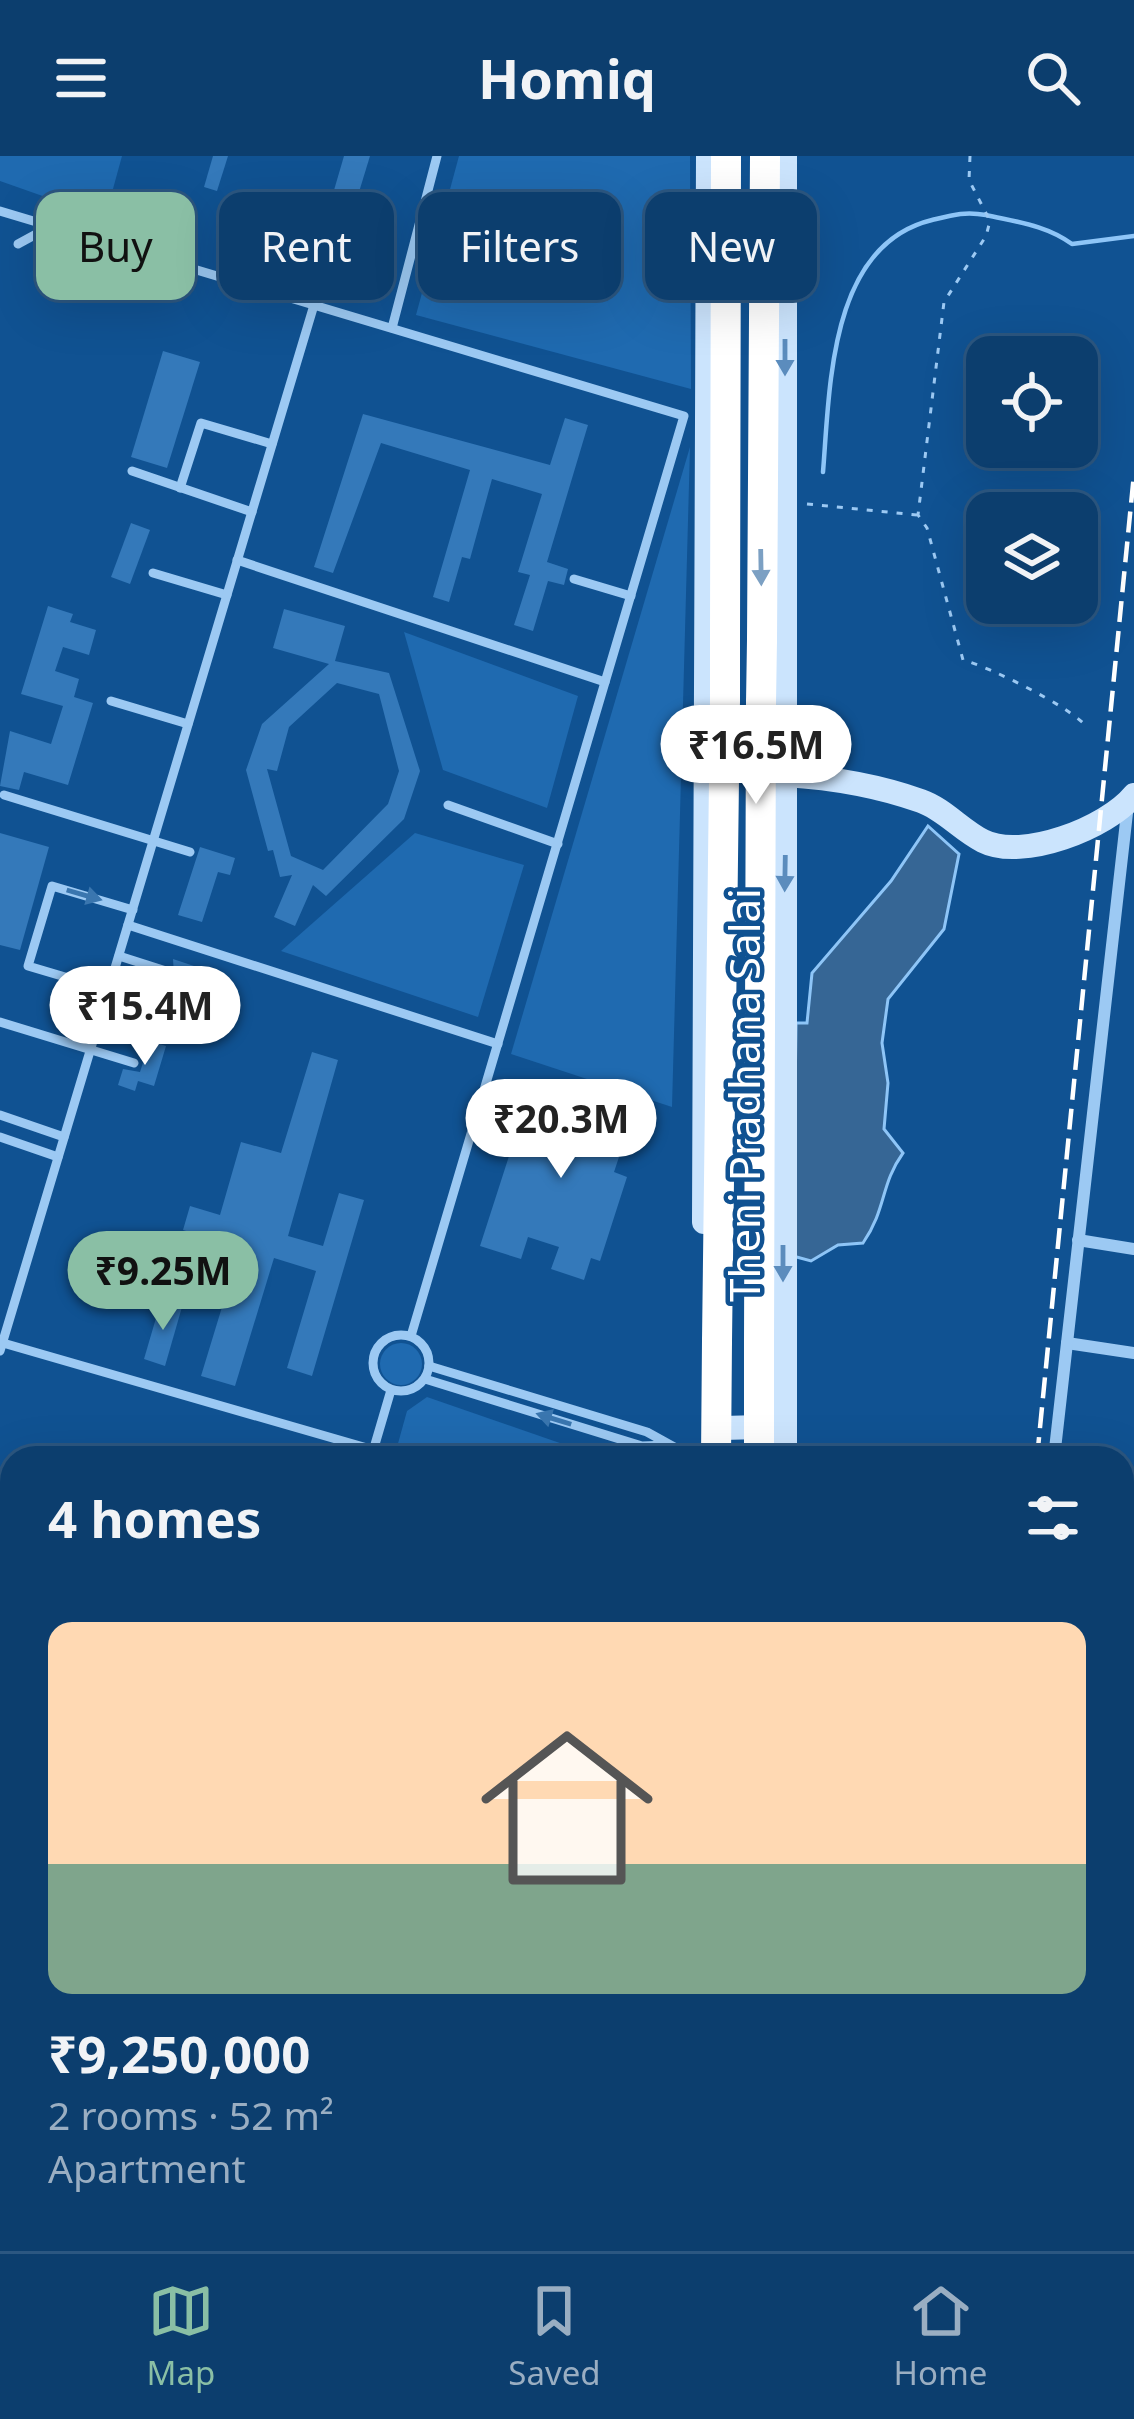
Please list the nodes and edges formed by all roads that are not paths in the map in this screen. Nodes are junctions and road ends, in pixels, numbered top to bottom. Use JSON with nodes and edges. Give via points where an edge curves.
{"nodes":[{"id":1,"x":436,"y":156,"type":"edge"},
{"id":2,"x":708,"y":156,"type":"edge"},
{"id":3,"x":727,"y":156,"type":"edge"},
{"id":4,"x":765,"y":156,"type":"edge"},
{"id":5,"x":785,"y":156,"type":"edge"},
{"id":6,"x":0,"y":211,"type":"edge"},
{"id":7,"x":36,"y":222,"type":"edge"},
{"id":8,"x":36,"y":234,"type":"edge"},
{"id":9,"x":18,"y":244,"type":"dead end"},
{"id":10,"x":195,"y":269,"type":"edge"},
{"id":11,"x":314,"y":305,"type":"junction"},
{"id":12,"x":392,"y":328,"type":"junction"},
{"id":13,"x":272,"y":444,"type":"junction"},
{"id":14,"x":132,"y":471,"type":"dead end"},
{"id":15,"x":180,"y":488,"type":"junction"},
{"id":16,"x":252,"y":512,"type":"junction"},
{"id":17,"x":237,"y":560,"type":"junction"},
{"id":18,"x":153,"y":573,"type":"dead end"},
{"id":19,"x":574,"y":579,"type":"dead end"},
{"id":20,"x":227,"y":595,"type":"junction"},
{"id":21,"x":631,"y":596,"type":"junction"},
{"id":22,"x":707,"y":668,"type":"junction"},
{"id":23,"x":787,"y":669,"type":"junction"},
{"id":24,"x":605,"y":682,"type":"junction"},
{"id":25,"x":111,"y":701,"type":"dead end"},
{"id":26,"x":188,"y":724,"type":"junction"},
{"id":27,"x":786,"y":775,"type":"junction"},
{"id":28,"x":4,"y":795,"type":"dead end"},
{"id":29,"x":1131,"y":799,"type":"edge"},
{"id":30,"x":448,"y":806,"type":"dead end"},
{"id":31,"x":153,"y":841,"type":"junction"},
{"id":32,"x":557,"y":844,"type":"junction"},
{"id":33,"x":190,"y":852,"type":"dead end"},
{"id":34,"x":133,"y":910,"type":"junction"},
{"id":35,"x":128,"y":925,"type":"junction"},
{"id":36,"x":118,"y":956,"type":"junction"},
{"id":37,"x":166,"y":971,"type":"dead end"},
{"id":38,"x":109,"y":990,"type":"junction"},
{"id":39,"x":0,"y":1022,"type":"edge"},
{"id":40,"x":498,"y":1044,"type":"junction"},
{"id":41,"x":91,"y":1050,"type":"junction"},
{"id":42,"x":134,"y":1063,"type":"dead end"},
{"id":43,"x":0,"y":1115,"type":"edge"},
{"id":44,"x":0,"y":1137,"type":"edge"},
{"id":45,"x":64,"y":1137,"type":"junction"},
{"id":46,"x":58,"y":1157,"type":"junction"},
{"id":47,"x":1078,"y":1240,"type":"junction"},
{"id":48,"x":1134,"y":1249,"type":"edge"},
{"id":49,"x":0,"y":1297,"type":"edge"},
{"id":50,"x":15,"y":1301,"type":"junction"},
{"id":51,"x":411,"y":1336,"type":"junction"},
{"id":52,"x":1066,"y":1342,"type":"junction"},
{"id":53,"x":1,"y":1347,"type":"edge"},
{"id":54,"x":1134,"y":1353,"type":"edge"},
{"id":55,"x":429,"y":1366,"type":"junction"},
{"id":56,"x":425,"y":1378,"type":"junction"},
{"id":57,"x":391,"y":1390,"type":"junction"},
{"id":58,"x":667,"y":1444,"type":"junction"},
{"id":59,"x":344,"y":1446,"type":"edge"},
{"id":60,"x":374,"y":1446,"type":"edge"},
{"id":61,"x":674,"y":1446,"type":"edge"},
{"id":62,"x":707,"y":1446,"type":"edge"},
{"id":63,"x":709,"y":1446,"type":"edge"},
{"id":64,"x":713,"y":1446,"type":"edge"},
{"id":65,"x":768,"y":1446,"type":"edge"},
{"id":66,"x":770,"y":1446,"type":"edge"},
{"id":67,"x":774,"y":1446,"type":"edge"},
{"id":68,"x":1055,"y":1446,"type":"edge"}],
"edges":[{"from":1,"to":12,"type":"lane"},
{"from":2,"to":22,"type":"street","name":"Theni Pradhana Salai"},
{"from":3,"to":63,"type":"highway","bridge":true,"via":[[718,1340]]},
{"from":4,"to":66,"type":"highway","one_way":true,"bridge":true,"via":[[759,1343]]},
{"from":5,"to":23,"type":"street","name":"Theni Pradhana Salai","one_way":true},
{"from":6,"to":7,"type":"lane"},
{"from":8,"to":9,"type":"lane"},
{"from":10,"to":11,"type":"lane"},
{"from":11,"to":12,"type":"lane"},
{"from":11,"to":13,"type":"lane"},
{"from":12,"to":21,"type":"lane","via":[[684,416]]},
{"from":13,"to":15,"type":"lane","via":[[201,423]]},
{"from":13,"to":16,"type":"lane"},
{"from":14,"to":15,"type":"lane"},
{"from":15,"to":16,"type":"lane"},
{"from":16,"to":17,"type":"lane"},
{"from":17,"to":20,"type":"lane"},
{"from":17,"to":24,"type":"lane"},
{"from":18,"to":20,"type":"lane"},
{"from":19,"to":21,"type":"lane"},
{"from":20,"to":26,"type":"lane"},
{"from":21,"to":24,"type":"lane"},
{"from":22,"to":23,"type":"street"},
{"from":22,"to":62,"type":"street","name":"Theni Pradhana Salai"},
{"from":23,"to":27,"type":"street","name":"Theni Pradhana Salai"},
{"from":24,"to":32,"type":"lane"},
{"from":25,"to":26,"type":"lane"},
{"from":26,"to":31,"type":"lane"},
{"from":27,"to":29,"type":"street","via":[[853,779],[928,803],[986,844],[1034,847],[1071,836]]},
{"from":27,"to":67,"type":"street","name":"Theni Pradhana Salai","one_way":true,"via":[[784,1415]]},
{"from":28,"to":31,"type":"lane"},
{"from":29,"to":47,"type":"street"},
{"from":30,"to":32,"type":"lane"},
{"from":31,"to":33,"type":"lane"},
{"from":31,"to":34,"type":"lane"},
{"from":32,"to":40,"type":"lane"},
{"from":34,"to":35,"type":"lane"},
{"from":38,"to":34,"type":"lane","one_way":true,"via":[[28,966],[52,886]]},
{"from":35,"to":36,"type":"lane"},
{"from":35,"to":40,"type":"lane"},
{"from":36,"to":37,"type":"lane"},
{"from":36,"to":38,"type":"lane"},
{"from":38,"to":41,"type":"lane"},
{"from":39,"to":41,"type":"lane"},
{"from":40,"to":51,"type":"lane"},
{"from":41,"to":42,"type":"lane"},
{"from":41,"to":45,"type":"lane"},
{"from":43,"to":45,"type":"lane"},
{"from":44,"to":46,"type":"lane"},
{"from":45,"to":46,"type":"lane"},
{"from":46,"to":50,"type":"lane"},
{"from":47,"to":48,"type":"street"},
{"from":47,"to":52,"type":"street"},
{"from":49,"to":50,"type":"lane"},
{"from":50,"to":53,"type":"lane"},
{"from":51,"to":55,"type":"lane"},
{"from":51,"to":57,"type":"lane","via":[[389,1337],[376,1351],[376,1376]]},
{"from":52,"to":54,"type":"street"},
{"from":52,"to":68,"type":"street"},
{"from":53,"to":59,"type":"lane"},
{"from":55,"to":56,"type":"lane"},
{"from":55,"to":58,"type":"lane"},
{"from":56,"to":57,"type":"lane","via":[[410,1390]]},
{"from":58,"to":56,"type":"lane","one_way":true,"via":[[642,1446]]},
{"from":57,"to":60,"type":"lane"},
{"from":58,"to":61,"type":"lane"},
{"from":64,"to":65,"type":"street","via":[[723,1428],[748,1423],[760,1426]]}]}
